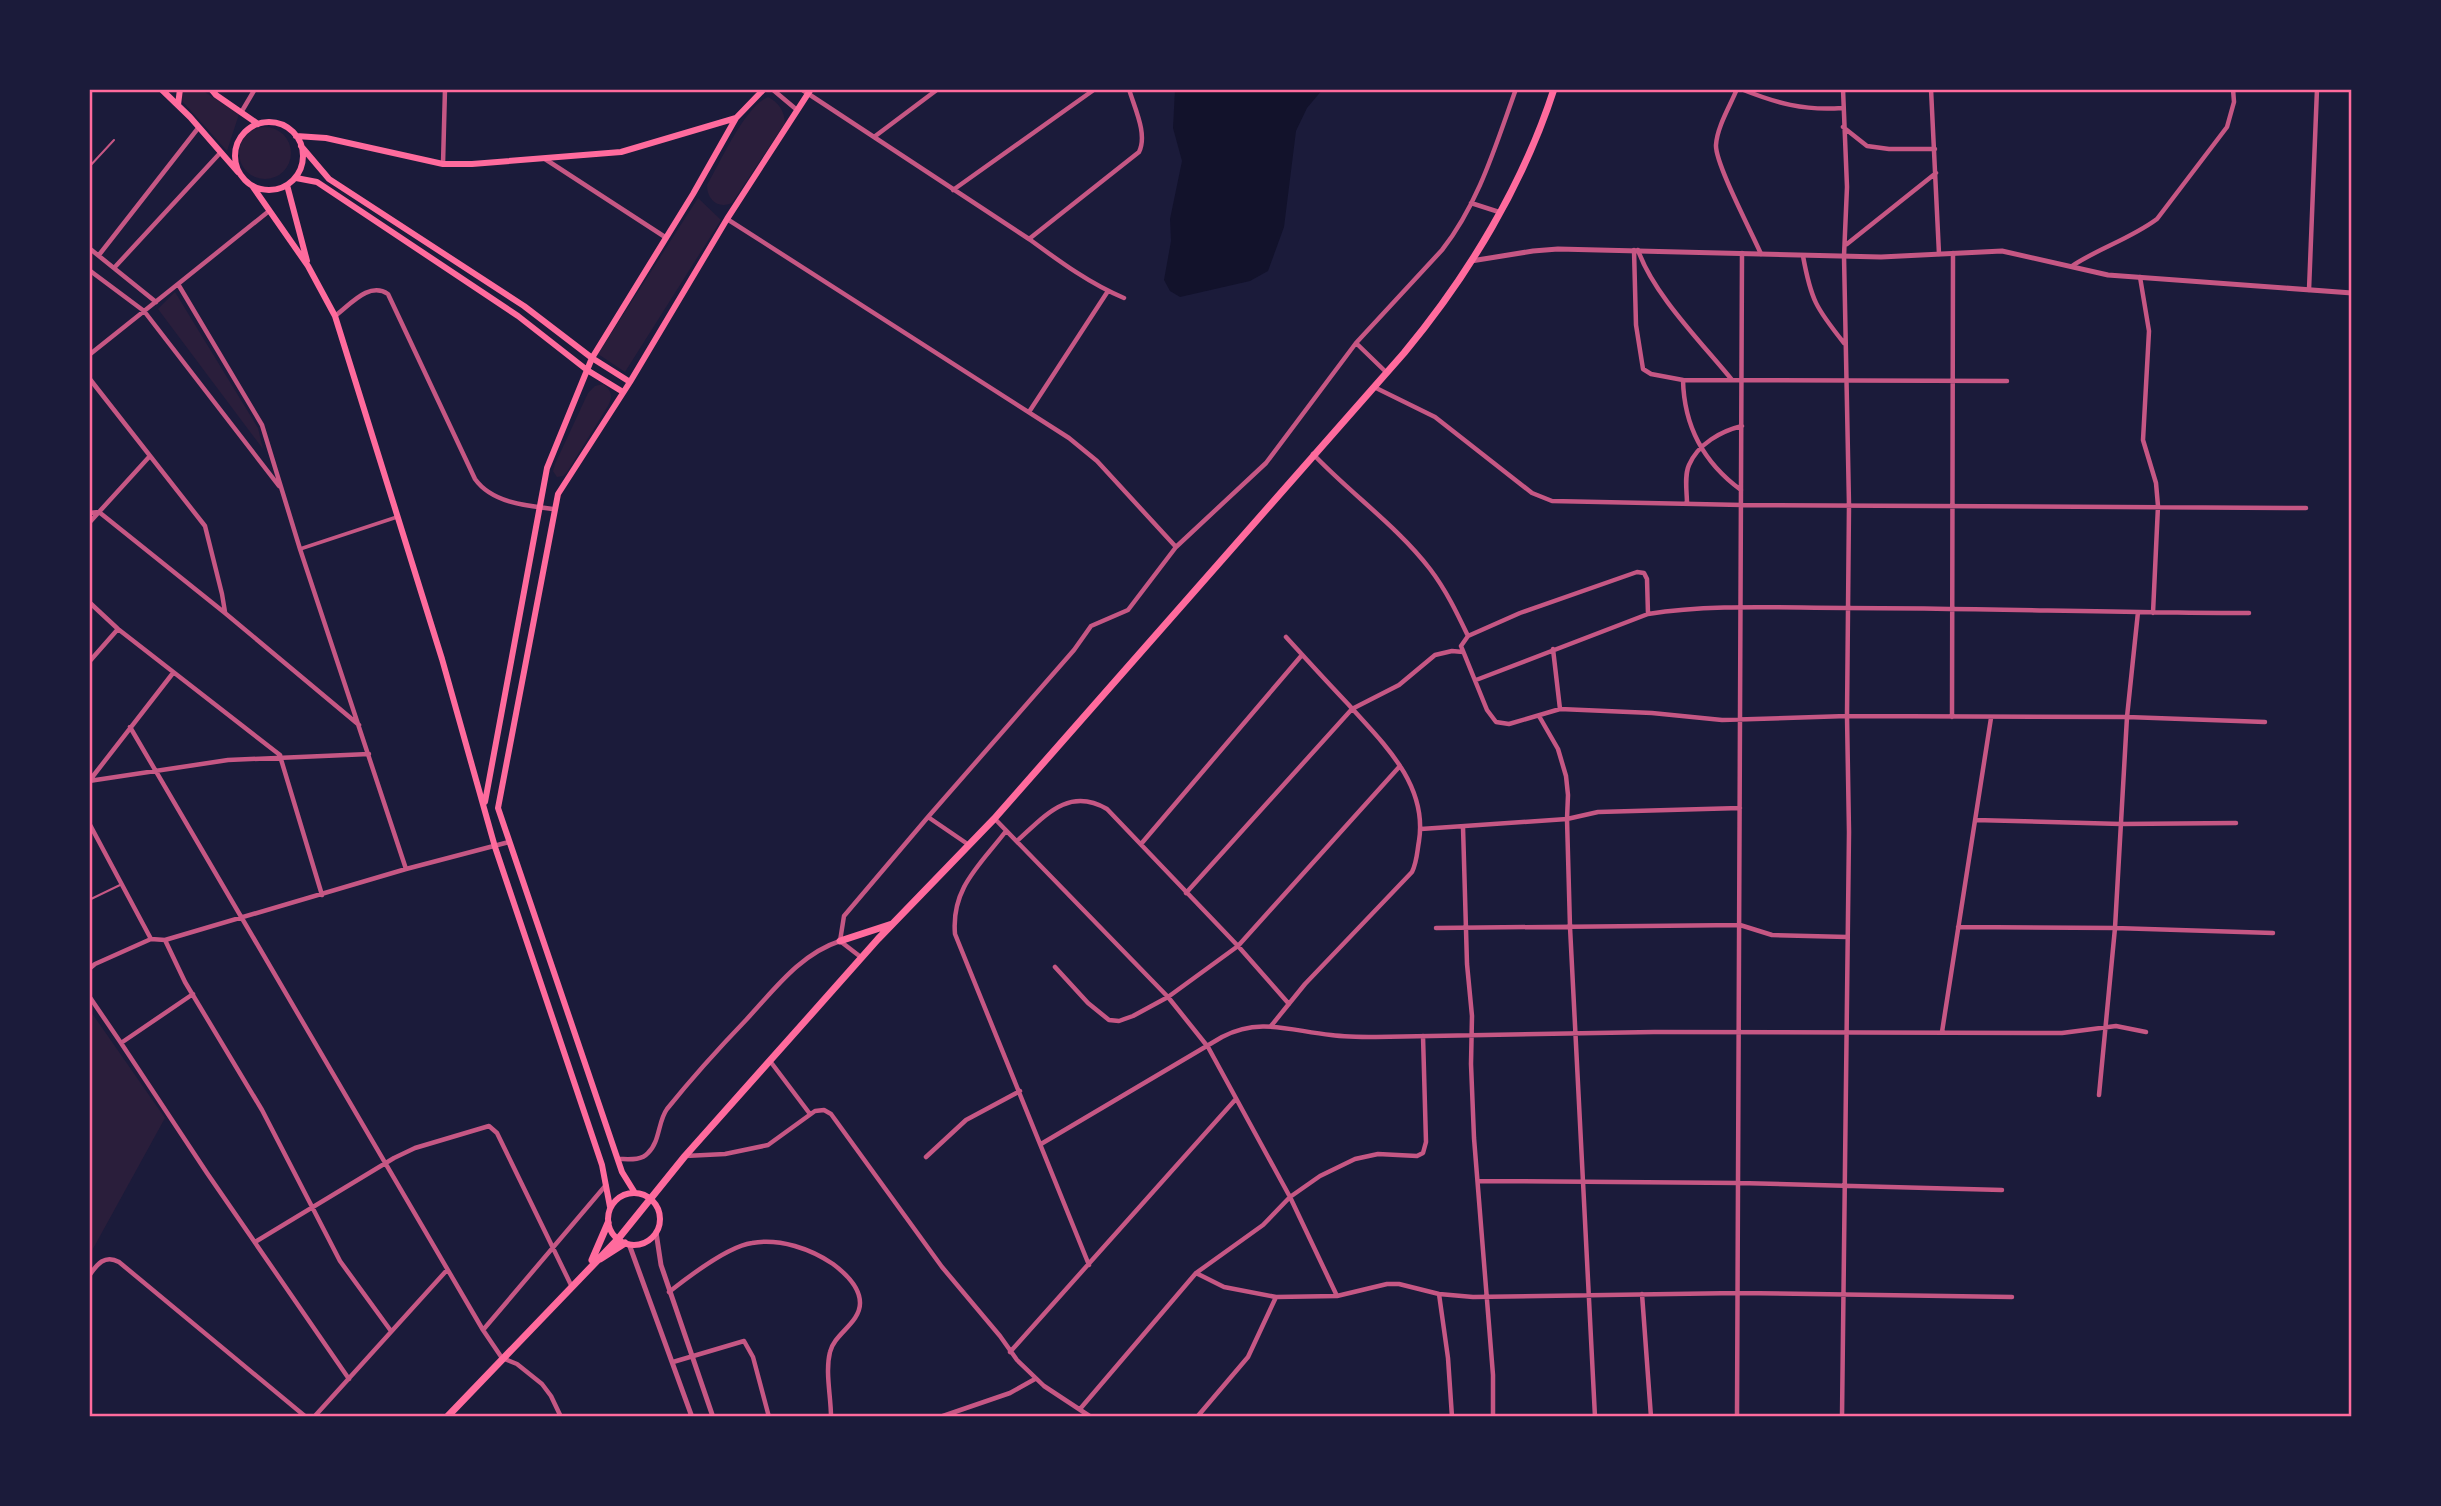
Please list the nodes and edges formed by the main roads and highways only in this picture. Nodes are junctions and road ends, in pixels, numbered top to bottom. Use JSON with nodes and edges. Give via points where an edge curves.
{"nodes":[{"id":1,"x":161,"y":89,"type":"edge"},
{"id":2,"x":180,"y":89,"type":"edge"},
{"id":3,"x":211,"y":89,"type":"edge"},
{"id":4,"x":764,"y":89,"type":"edge"},
{"id":5,"x":1554,"y":89,"type":"edge"},
{"id":6,"x":809,"y":92,"type":"edge"},
{"id":7,"x":178,"y":105,"type":"junction"},
{"id":8,"x":736,"y":118,"type":"junction"},
{"id":9,"x":258,"y":124,"type":"junction"},
{"id":10,"x":296,"y":136,"type":"junction"},
{"id":11,"x":302,"y":146,"type":"junction"},
{"id":12,"x":296,"y":177,"type":"junction"},
{"id":13,"x":245,"y":179,"type":"junction"},
{"id":14,"x":287,"y":185,"type":"junction"},
{"id":15,"x":253,"y":187,"type":"junction"},
{"id":16,"x":394,"y":222,"type":"junction"},
{"id":17,"x":389,"y":231,"type":"junction"},
{"id":18,"x":415,"y":235,"type":"junction"},
{"id":19,"x":410,"y":245,"type":"junction"},
{"id":20,"x":459,"y":264,"type":"junction"},
{"id":21,"x":308,"y":266,"type":"junction"},
{"id":22,"x":453,"y":273,"type":"junction"},
{"id":23,"x":524,"y":306,"type":"junction"},
{"id":24,"x":518,"y":316,"type":"junction"},
{"id":25,"x":593,"y":358,"type":"junction"},
{"id":26,"x":587,"y":370,"type":"junction"},
{"id":27,"x":630,"y":382,"type":"junction"},
{"id":28,"x":623,"y":392,"type":"junction"},
{"id":29,"x":532,"y":561,"type":"junction"},
{"id":30,"x":544,"y":565,"type":"junction"},
{"id":31,"x":525,"y":592,"type":"junction"},
{"id":32,"x":538,"y":595,"type":"junction"},
{"id":33,"x":484,"y":807,"type":"junction"},
{"id":34,"x":893,"y":924,"type":"junction"},
{"id":35,"x":840,"y":941,"type":"road end"},
{"id":36,"x":635,"y":1193,"type":"junction"},
{"id":37,"x":652,"y":1200,"type":"junction"},
{"id":38,"x":610,"y":1207,"type":"junction"},
{"id":39,"x":608,"y":1223,"type":"junction"},
{"id":40,"x":624,"y":1242,"type":"junction"},
{"id":41,"x":591,"y":1264,"type":"junction"},
{"id":42,"x":447,"y":1417,"type":"edge"}],
"edges":[{"from":1,"to":7,"type":"main road"},
{"from":2,"to":7,"type":"main road"},
{"from":3,"to":9,"type":"main road"},
{"from":4,"to":8,"type":"main road"},
{"from":5,"to":34,"type":"highway","via":[[1499,212],[1439,309],[1202,585],[994,819]]},
{"from":6,"to":27,"type":"main road"},
{"from":7,"to":13,"type":"main road"},
{"from":8,"to":10,"type":"main road","via":[[599,155],[443,164],[326,138]]},
{"from":8,"to":25,"type":"main road"},
{"from":9,"to":10,"type":"main road","via":[[280,124]]},
{"from":9,"to":13,"type":"main road","via":[[236,148],[238,170]]},
{"from":10,"to":11,"type":"main road"},
{"from":11,"to":12,"type":"main road"},
{"from":11,"to":16,"type":"main road","via":[[329,179]]},
{"from":12,"to":14,"type":"main road"},
{"from":12,"to":17,"type":"main road","via":[[317,182]]},
{"from":13,"to":15,"type":"main road"},
{"from":14,"to":15,"type":"main road","via":[[276,190]]},
{"from":14,"to":21,"type":"main road"},
{"from":15,"to":21,"type":"main road"},
{"from":16,"to":17,"type":"main road"},
{"from":16,"to":18,"type":"main road"},
{"from":17,"to":19,"type":"main road"},
{"from":18,"to":19,"type":"main road"},
{"from":18,"to":20,"type":"main road"},
{"from":19,"to":22,"type":"main road"},
{"from":20,"to":22,"type":"main road"},
{"from":20,"to":23,"type":"main road"},
{"from":21,"to":33,"type":"main road","via":[[335,317]]},
{"from":22,"to":24,"type":"main road"},
{"from":23,"to":24,"type":"main road"},
{"from":23,"to":25,"type":"main road"},
{"from":24,"to":26,"type":"main road"},
{"from":25,"to":26,"type":"main road"},
{"from":25,"to":27,"type":"main road"},
{"from":26,"to":28,"type":"main road"},
{"from":26,"to":29,"type":"main road","via":[[547,468]]},
{"from":27,"to":28,"type":"main road"},
{"from":28,"to":30,"type":"main road","via":[[558,494]]},
{"from":29,"to":30,"type":"main road"},
{"from":29,"to":31,"type":"main road"},
{"from":30,"to":32,"type":"main road"},
{"from":31,"to":32,"type":"main road"},
{"from":31,"to":33,"type":"main road"},
{"from":32,"to":36,"type":"main road","via":[[498,808],[622,1172]]},
{"from":33,"to":38,"type":"main road","via":[[602,1165]]},
{"from":34,"to":35,"type":"highway"},
{"from":34,"to":37,"type":"highway","via":[[685,1156]]},
{"from":36,"to":37,"type":"main road"},
{"from":36,"to":38,"type":"main road","via":[[621,1196]]},
{"from":37,"to":40,"type":"highway"},
{"from":37,"to":40,"type":"main road","via":[[659,1213],[656,1232],[644,1242]]},
{"from":38,"to":39,"type":"main road"},
{"from":39,"to":40,"type":"main road"},
{"from":39,"to":41,"type":"highway"},
{"from":40,"to":41,"type":"highway"},
{"from":41,"to":42,"type":"highway"}]}
